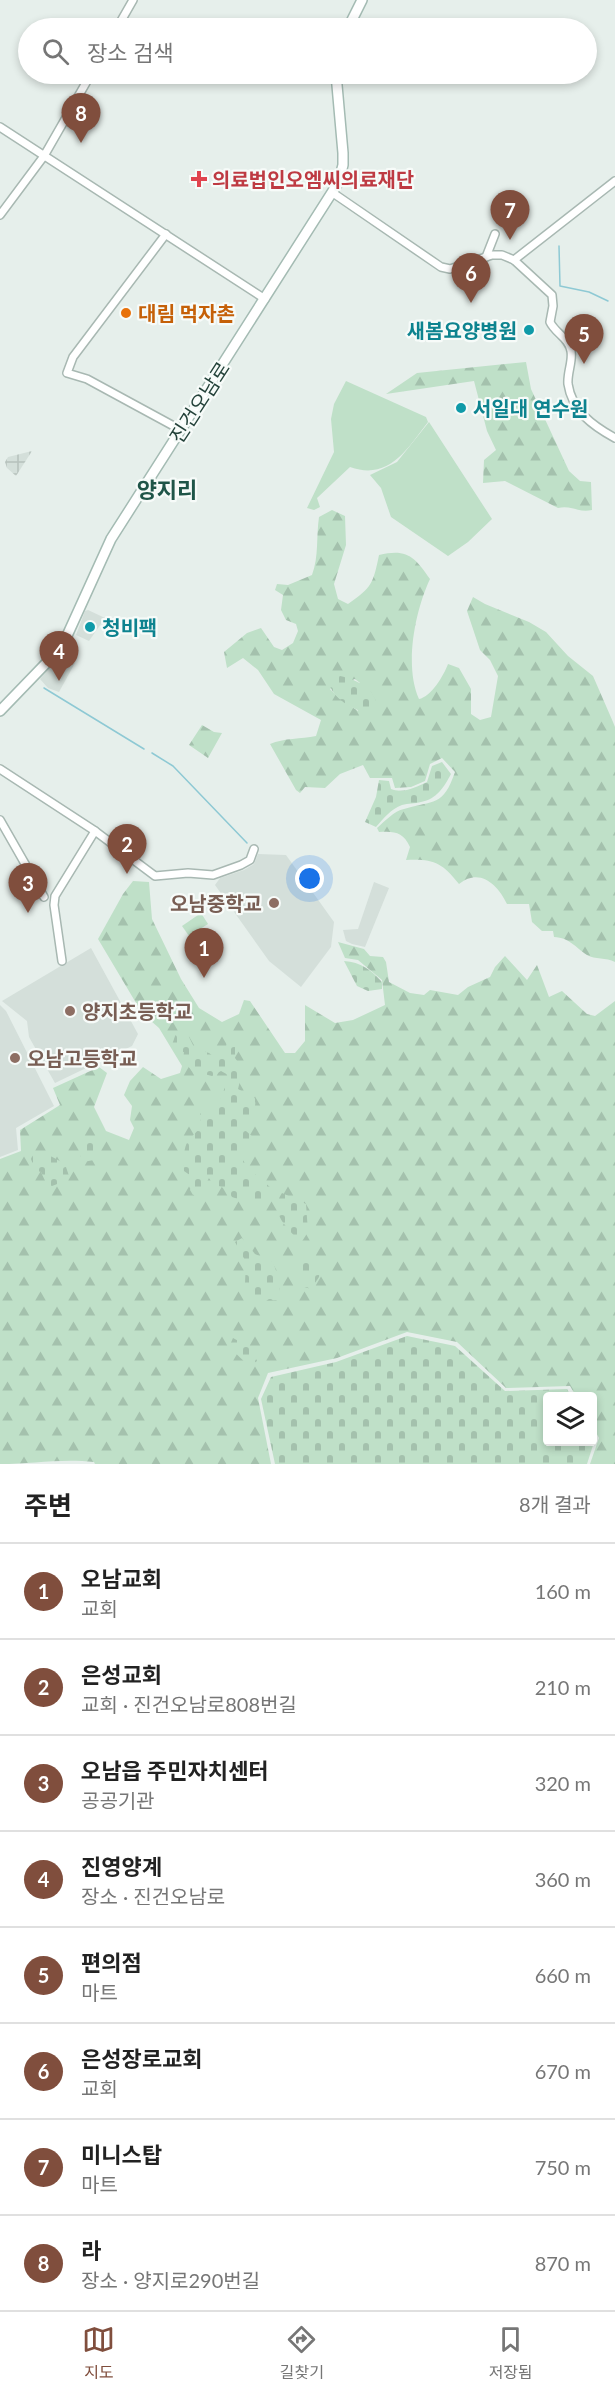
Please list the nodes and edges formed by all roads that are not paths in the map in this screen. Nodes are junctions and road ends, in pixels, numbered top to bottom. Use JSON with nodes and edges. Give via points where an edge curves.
{"nodes":[{"id":1,"x":133,"y":0,"type":"edge"},
{"id":2,"x":362,"y":0,"type":"edge"},
{"id":3,"x":123,"y":18,"type":"edge"},
{"id":4,"x":353,"y":18,"type":"edge"},
{"id":5,"x":85,"y":84,"type":"edge"},
{"id":6,"x":337,"y":84,"type":"edge"},
{"id":7,"x":0,"y":127,"type":"edge"},
{"id":8,"x":44,"y":156,"type":"junction"},
{"id":9,"x":615,"y":181,"type":"edge"},
{"id":10,"x":333,"y":193,"type":"junction"},
{"id":11,"x":0,"y":214,"type":"edge"},
{"id":12,"x":166,"y":234,"type":"junction"},
{"id":13,"x":495,"y":234,"type":"dead end"},
{"id":14,"x":486,"y":257,"type":"junction"},
{"id":15,"x":514,"y":260,"type":"junction"},
{"id":16,"x":265,"y":299,"type":"junction"},
{"id":17,"x":181,"y":430,"type":"junction"},
{"id":18,"x":615,"y":438,"type":"edge"},
{"id":19,"x":0,"y":711,"type":"edge"},
{"id":20,"x":0,"y":770,"type":"edge"},
{"id":21,"x":0,"y":820,"type":"edge"},
{"id":22,"x":95,"y":831,"type":"junction"},
{"id":23,"x":254,"y":849,"type":"dead end"},
{"id":24,"x":44,"y":897,"type":"dead end"},
{"id":25,"x":62,"y":961,"type":"dead end"}],
"edges":[{"from":1,"to":3,"type":"street"},
{"from":2,"to":4,"type":"main road"},
{"from":5,"to":8,"type":"street"},
{"from":6,"to":10,"type":"main road","name":"진건오남로","via":[[343,165]]},
{"from":7,"to":8,"type":"street"},
{"from":8,"to":11,"type":"street"},
{"from":8,"to":12,"type":"street"},
{"from":9,"to":15,"type":"street"},
{"from":10,"to":14,"type":"street","via":[[441,267],[450,269]]},
{"from":10,"to":16,"type":"main road","name":"진건오남로"},
{"from":12,"to":16,"type":"street"},
{"from":12,"to":17,"type":"street","via":[[74,357],[67,373],[87,379]]},
{"from":13,"to":14,"type":"street"},
{"from":14,"to":15,"type":"street","via":[[502,255]]},
{"from":15,"to":18,"type":"street","via":[[552,295],[550,322],[572,352],[568,383],[578,409],[597,428]]},
{"from":16,"to":17,"type":"main road","name":"진건오남로"},
{"from":17,"to":19,"type":"main road","name":"진건오남로","via":[[111,539],[66,638]]},
{"from":20,"to":22,"type":"street"},
{"from":21,"to":24,"type":"street"},
{"from":22,"to":23,"type":"street","via":[[155,876],[213,875],[249,860]]},
{"from":22,"to":25,"type":"street","via":[[55,896]]}]}
